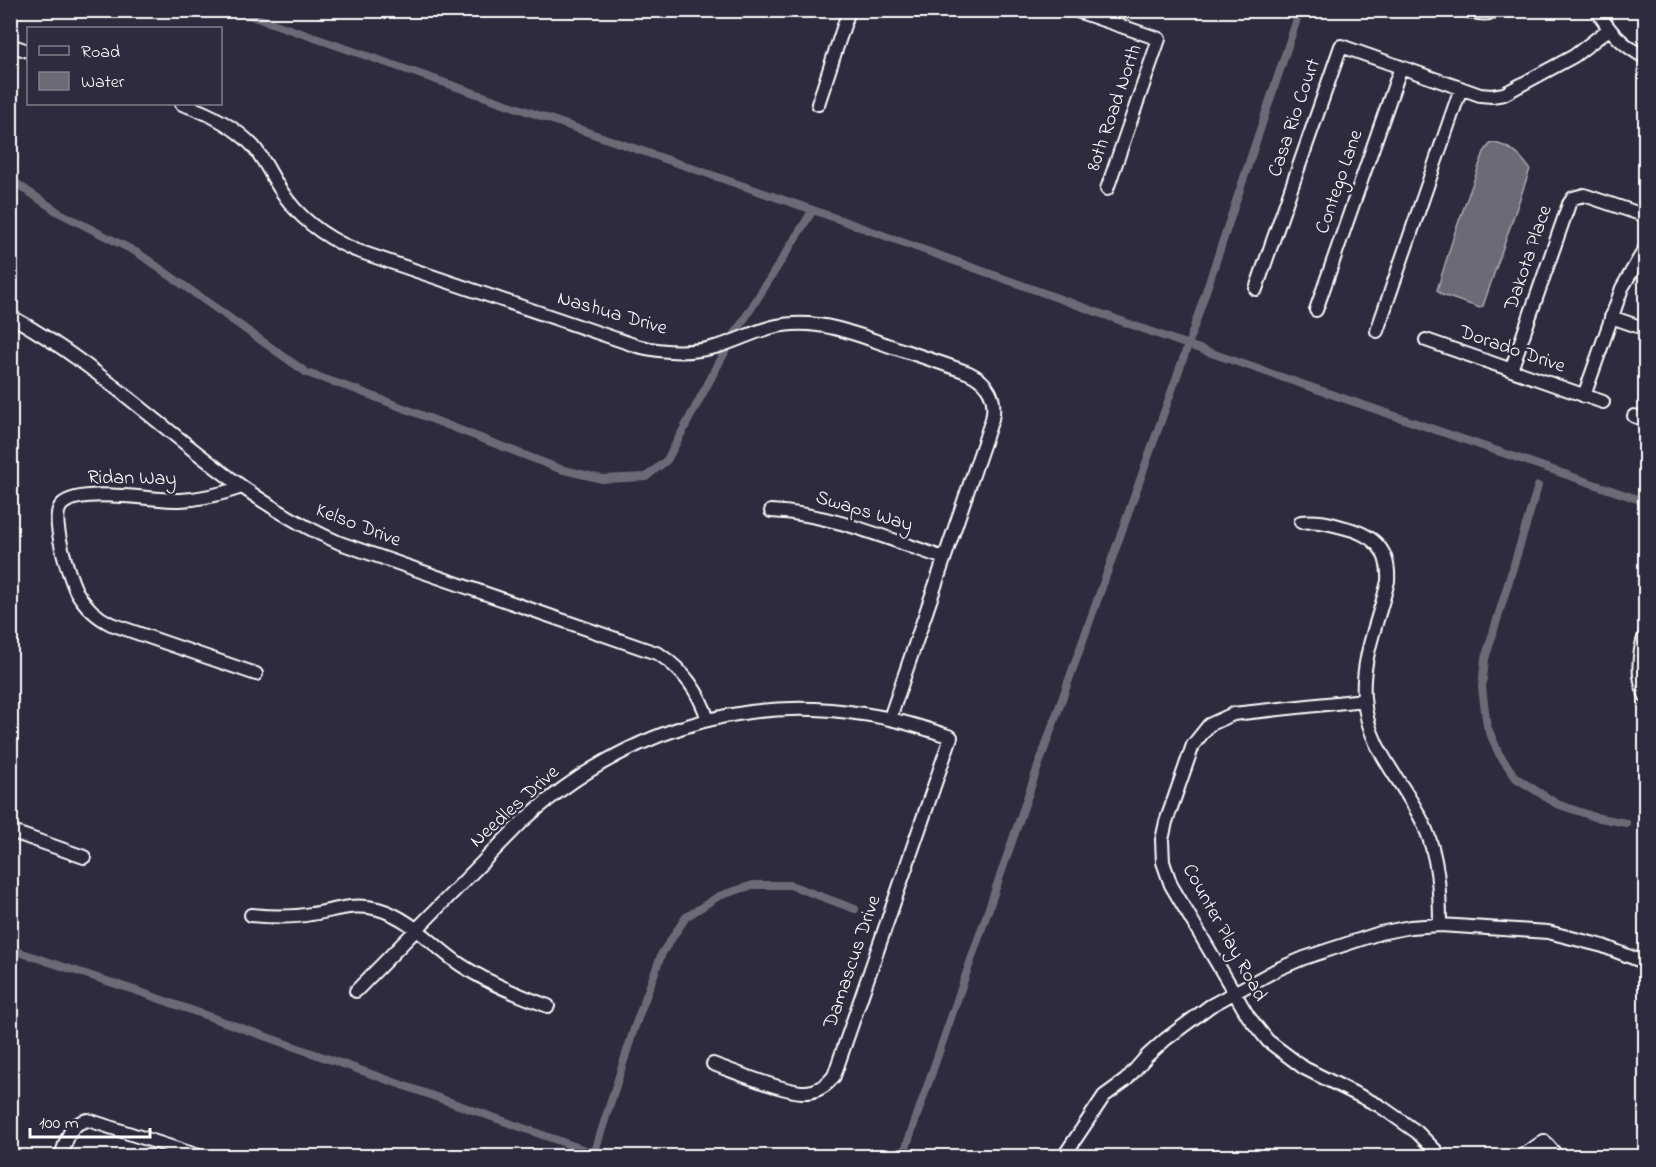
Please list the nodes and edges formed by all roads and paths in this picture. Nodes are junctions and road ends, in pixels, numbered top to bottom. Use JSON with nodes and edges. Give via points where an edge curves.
{"nodes":[{"id":1,"x":849,"y":10,"type":"edge"},
{"id":2,"x":1074,"y":10,"type":"edge"},
{"id":3,"x":1466,"y":10,"type":"edge"},
{"id":4,"x":1498,"y":10,"type":"edge"},
{"id":5,"x":1597,"y":10,"type":"edge"},
{"id":6,"x":1608,"y":29,"type":"junction"},
{"id":7,"x":10,"y":45,"type":"edge"},
{"id":8,"x":27,"y":51,"type":"edge"},
{"id":9,"x":1646,"y":58,"type":"edge"},
{"id":10,"x":1401,"y":67,"type":"junction"},
{"id":11,"x":1461,"y":88,"type":"junction"},
{"id":12,"x":818,"y":104,"type":"dead end"},
{"id":13,"x":185,"y":105,"type":"edge"},
{"id":14,"x":1107,"y":189,"type":"dead end"},
{"id":15,"x":1646,"y":216,"type":"edge"},
{"id":16,"x":1646,"y":247,"type":"edge"},
{"id":17,"x":1256,"y":289,"type":"dead end"},
{"id":18,"x":1316,"y":310,"type":"dead end"},
{"id":19,"x":10,"y":316,"type":"edge"},
{"id":20,"x":1611,"y":317,"type":"junction"},
{"id":21,"x":1646,"y":328,"type":"edge"},
{"id":22,"x":1377,"y":331,"type":"dead end"},
{"id":23,"x":1426,"y":340,"type":"dead end"},
{"id":24,"x":1511,"y":370,"type":"junction"},
{"id":25,"x":1584,"y":396,"type":"junction"},
{"id":26,"x":1603,"y":402,"type":"dead end"},
{"id":27,"x":242,"y":487,"type":"junction"},
{"id":28,"x":771,"y":511,"type":"dead end"},
{"id":29,"x":1301,"y":522,"type":"dead end"},
{"id":30,"x":944,"y":558,"type":"junction"},
{"id":31,"x":1646,"y":632,"type":"edge"},
{"id":32,"x":256,"y":674,"type":"dead end"},
{"id":33,"x":1646,"y":697,"type":"edge"},
{"id":34,"x":1364,"y":700,"type":"junction"},
{"id":35,"x":890,"y":718,"type":"junction"},
{"id":36,"x":708,"y":720,"type":"junction"},
{"id":37,"x":951,"y":737,"type":"joint"},
{"id":38,"x":10,"y":831,"type":"edge"},
{"id":39,"x":84,"y":857,"type":"dead end"},
{"id":40,"x":251,"y":915,"type":"dead end"},
{"id":41,"x":1440,"y":925,"type":"junction"},
{"id":42,"x":416,"y":930,"type":"junction"},
{"id":43,"x":1646,"y":963,"type":"edge"},
{"id":44,"x":356,"y":991,"type":"dead end"},
{"id":45,"x":1234,"y":993,"type":"junction"},
{"id":46,"x":548,"y":1006,"type":"dead end"},
{"id":47,"x":713,"y":1064,"type":"dead end"},
{"id":48,"x":61,"y":1156,"type":"edge"},
{"id":49,"x":198,"y":1156,"type":"edge"},
{"id":50,"x":1064,"y":1156,"type":"edge"},
{"id":51,"x":1442,"y":1156,"type":"edge"},
{"id":52,"x":1522,"y":1156,"type":"edge"},
{"id":53,"x":1557,"y":1156,"type":"edge"}],
"edges":[{"from":1,"to":12,"type":"street"},
{"from":2,"to":14,"type":"street","name":"80th Road North","via":[[1159,39]]},
{"from":3,"to":4,"type":"street","via":[[1478,14]]},
{"from":5,"to":6,"type":"street"},
{"from":6,"to":9,"type":"street"},
{"from":6,"to":11,"type":"street","name":"Casa Rio Court","via":[[1574,56],[1504,94],[1486,96]]},
{"from":7,"to":8,"type":"street"},
{"from":10,"to":11,"type":"street","name":"Casa Rio Court"},
{"from":10,"to":17,"type":"street","name":"Casa Rio Court","via":[[1341,46]]},
{"from":10,"to":18,"type":"street","name":"Contego Lane"},
{"from":11,"to":22,"type":"street"},
{"from":13,"to":30,"type":"street","name":"Nashua Drive","via":[[211,115],[241,135],[265,162],[299,214],[327,237],[355,250],[655,350],[702,350],[766,328],[812,324],[842,329],[975,375],[991,393],[993,413]]},
{"from":15,"to":24,"type":"street","name":"Dakota Place","via":[[1584,195],[1573,198]]},
{"from":16,"to":20,"type":"street","name":"Dorado Drive","via":[[1627,277]]},
{"from":19,"to":27,"type":"street","name":"Kelso Drive","via":[[72,355]]},
{"from":20,"to":21,"type":"street"},
{"from":20,"to":25,"type":"street","name":"Dorado Drive"},
{"from":23,"to":24,"type":"street","name":"Dorado Drive"},
{"from":24,"to":25,"type":"street","name":"Dorado Drive"},
{"from":25,"to":26,"type":"street","name":"Dorado Drive"},
{"from":27,"to":32,"type":"street","name":"Ridan Way","via":[[181,500],[118,495],[75,498],[60,507],[57,522],[76,591],[99,617]]},
{"from":27,"to":36,"type":"street","name":"Kelso Drive","via":[[292,521],[340,543],[659,654],[691,682]]},
{"from":28,"to":30,"type":"street","name":"Swaps Way","via":[[834,520]]},
{"from":29,"to":34,"type":"street","via":[[1316,520],[1362,533],[1376,543],[1385,558],[1388,581],[1367,652]]},
{"from":30,"to":35,"type":"street","name":"Nashua Drive"},
{"from":31,"to":33,"type":"street","via":[[1638,658],[1640,683]]},
{"from":34,"to":41,"type":"street","via":[[1377,747],[1416,809],[1431,844]]},
{"from":34,"to":45,"type":"street","name":"Counter Play Road","via":[[1229,715],[1209,725],[1193,745],[1164,829],[1163,862],[1172,885]]},
{"from":35,"to":36,"type":"street","name":"Needles Drive","via":[[793,709]]},
{"from":35,"to":37,"type":"street","name":"Needles Drive"},
{"from":36,"to":42,"type":"street","name":"Needles Drive","via":[[637,744],[566,785],[524,820]]},
{"from":37,"to":47,"type":"street","name":"Damascus Drive","via":[[834,1076],[816,1090],[797,1092]]},
{"from":38,"to":39,"type":"street"},
{"from":40,"to":42,"type":"street","via":[[294,917],[364,906],[389,913]]},
{"from":41,"to":43,"type":"street","via":[[1548,932],[1603,946]]},
{"from":41,"to":45,"type":"street","via":[[1400,929],[1350,942],[1278,969]]},
{"from":42,"to":44,"type":"street","name":"Needles Drive"},
{"from":42,"to":46,"type":"street","via":[[475,974]]},
{"from":45,"to":50,"type":"street","via":[[1166,1039],[1126,1080],[1104,1096]]},
{"from":45,"to":51,"type":"street","name":"Counter Play Road","via":[[1260,1032],[1278,1050],[1304,1068],[1380,1106]]},
{"from":48,"to":49,"type":"street","via":[[71,1129],[80,1121],[94,1121]]},
{"from":52,"to":53,"type":"street","via":[[1544,1141]]}]}
